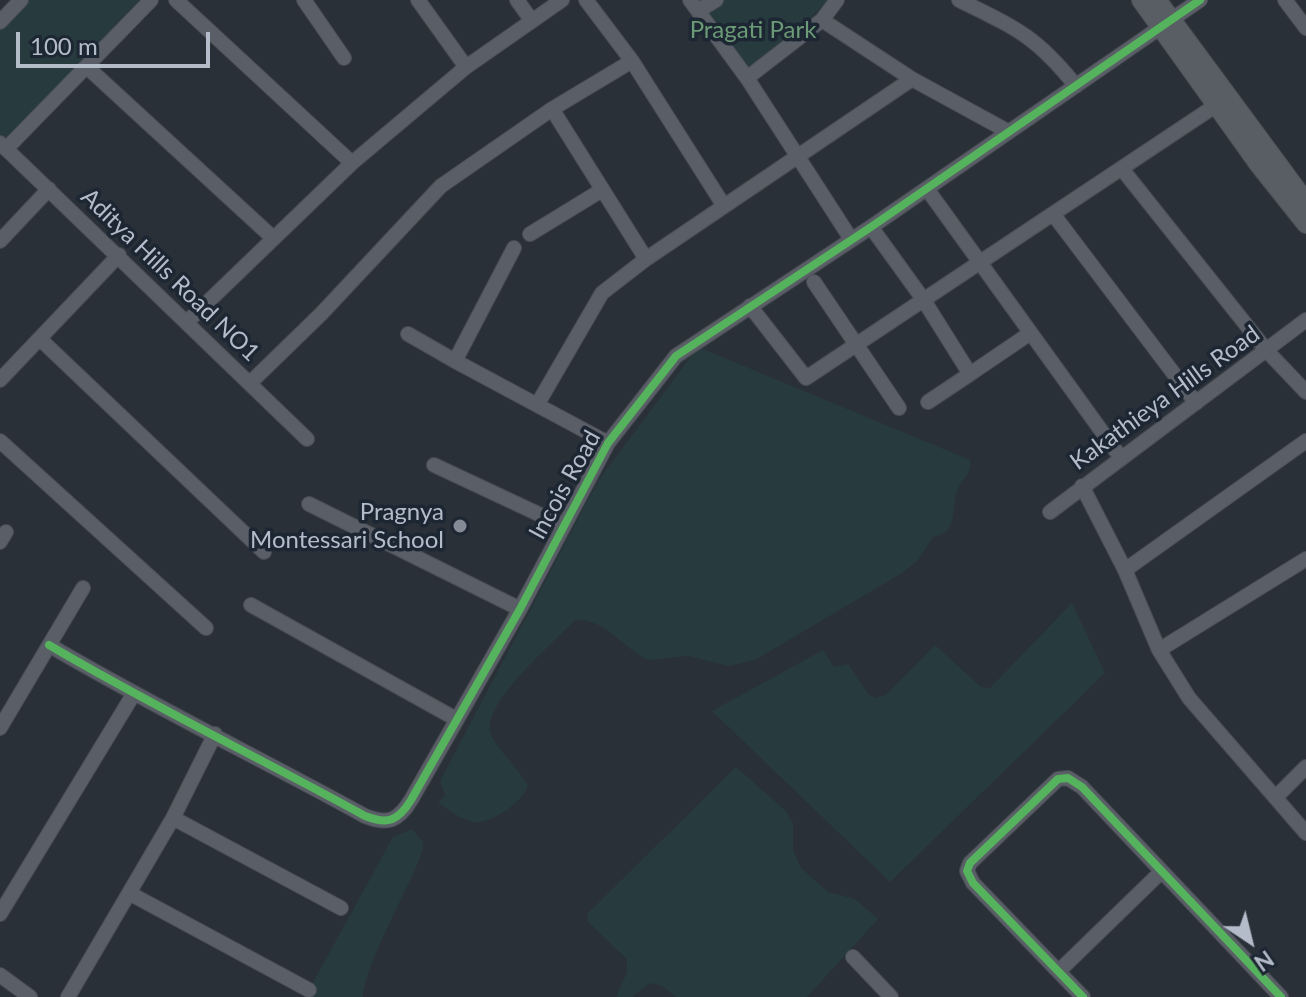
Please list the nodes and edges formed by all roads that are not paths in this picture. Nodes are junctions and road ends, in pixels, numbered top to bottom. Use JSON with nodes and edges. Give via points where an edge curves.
{"nodes":[{"id":1,"x":21,"y":0,"type":"edge"},
{"id":2,"x":151,"y":0,"type":"edge"},
{"id":3,"x":176,"y":0,"type":"edge"},
{"id":4,"x":304,"y":0,"type":"edge"},
{"id":5,"x":418,"y":0,"type":"edge"},
{"id":6,"x":517,"y":0,"type":"edge"},
{"id":7,"x":562,"y":0,"type":"edge"},
{"id":8,"x":586,"y":0,"type":"edge"},
{"id":9,"x":716,"y":0,"type":"edge"},
{"id":10,"x":837,"y":0,"type":"edge"},
{"id":11,"x":959,"y":0,"type":"edge"},
{"id":12,"x":1141,"y":0,"type":"edge"},
{"id":13,"x":1157,"y":0,"type":"edge"},
{"id":14,"x":1200,"y":0,"type":"edge"},
{"id":15,"x":1285,"y":0,"type":"edge"},
{"id":16,"x":694,"y":5,"type":"edge"},
{"id":17,"x":822,"y":20,"type":"junction"},
{"id":18,"x":532,"y":21,"type":"junction"},
{"id":19,"x":0,"y":22,"type":"edge"},
{"id":20,"x":1164,"y":24,"type":"junction"},
{"id":21,"x":1306,"y":28,"type":"edge"},
{"id":22,"x":344,"y":58,"type":"dead end"},
{"id":23,"x":632,"y":61,"type":"junction"},
{"id":24,"x":87,"y":67,"type":"junction"},
{"id":25,"x":466,"y":67,"type":"junction"},
{"id":26,"x":747,"y":78,"type":"junction"},
{"id":27,"x":912,"y":79,"type":"junction"},
{"id":28,"x":1076,"y":86,"type":"junction"},
{"id":29,"x":1215,"y":106,"type":"junction"},
{"id":30,"x":552,"y":109,"type":"junction"},
{"id":31,"x":1009,"y":132,"type":"junction"},
{"id":32,"x":3,"y":146,"type":"edge"},
{"id":33,"x":797,"y":156,"type":"junction"},
{"id":34,"x":352,"y":163,"type":"junction"},
{"id":35,"x":1122,"y":169,"type":"junction"},
{"id":36,"x":49,"y":189,"type":"junction"},
{"id":37,"x":927,"y":189,"type":"junction"},
{"id":38,"x":602,"y":190,"type":"junction"},
{"id":39,"x":1306,"y":202,"type":"edge"},
{"id":40,"x":724,"y":206,"type":"junction"},
{"id":41,"x":1053,"y":214,"type":"junction"},
{"id":42,"x":1306,"y":224,"type":"edge"},
{"id":43,"x":871,"y":227,"type":"junction"},
{"id":44,"x":530,"y":234,"type":"dead end"},
{"id":45,"x":272,"y":237,"type":"junction"},
{"id":46,"x":851,"y":239,"type":"junction"},
{"id":47,"x":0,"y":241,"type":"edge"},
{"id":48,"x":514,"y":248,"type":"dead end"},
{"id":49,"x":119,"y":255,"type":"junction"},
{"id":50,"x":646,"y":259,"type":"junction"},
{"id":51,"x":979,"y":264,"type":"junction"},
{"id":52,"x":814,"y":282,"type":"dead end"},
{"id":53,"x":923,"y":299,"type":"junction"},
{"id":54,"x":750,"y":306,"type":"junction"},
{"id":55,"x":1306,"y":320,"type":"edge"},
{"id":56,"x":188,"y":321,"type":"junction"},
{"id":57,"x":408,"y":334,"type":"dead end"},
{"id":58,"x":1029,"y":334,"type":"junction"},
{"id":59,"x":40,"y":339,"type":"junction"},
{"id":60,"x":857,"y":342,"type":"junction"},
{"id":61,"x":1267,"y":351,"type":"junction"},
{"id":62,"x":455,"y":361,"type":"junction"},
{"id":63,"x":970,"y":374,"type":"junction"},
{"id":64,"x":0,"y":380,"type":"edge"},
{"id":65,"x":250,"y":383,"type":"junction"},
{"id":66,"x":1306,"y":392,"type":"edge"},
{"id":67,"x":928,"y":402,"type":"dead end"},
{"id":68,"x":1196,"y":403,"type":"junction"},
{"id":69,"x":537,"y":405,"type":"junction"},
{"id":70,"x":899,"y":408,"type":"dead end"},
{"id":71,"x":307,"y":439,"type":"dead end"},
{"id":72,"x":0,"y":441,"type":"edge"},
{"id":73,"x":1306,"y":441,"type":"edge"},
{"id":74,"x":608,"y":443,"type":"junction"},
{"id":75,"x":1121,"y":458,"type":"junction"},
{"id":76,"x":434,"y":465,"type":"dead end"},
{"id":77,"x":1082,"y":486,"type":"junction"},
{"id":78,"x":309,"y":504,"type":"dead end"},
{"id":79,"x":1050,"y":512,"type":"dead end"},
{"id":80,"x":564,"y":526,"type":"junction"},
{"id":81,"x":264,"y":552,"type":"dead end"},
{"id":82,"x":1306,"y":559,"type":"edge"},
{"id":83,"x":1125,"y":570,"type":"junction"},
{"id":84,"x":83,"y":588,"type":"dead end"},
{"id":85,"x":251,"y":605,"type":"dead end"},
{"id":86,"x":520,"y":609,"type":"junction"},
{"id":87,"x":206,"y":628,"type":"dead end"},
{"id":88,"x":49,"y":645,"type":"junction"},
{"id":89,"x":1159,"y":650,"type":"junction"},
{"id":90,"x":133,"y":695,"type":"junction"},
{"id":91,"x":3,"y":718,"type":"edge"},
{"id":92,"x":456,"y":719,"type":"junction"},
{"id":93,"x":215,"y":734,"type":"junction"},
{"id":94,"x":1306,"y":767,"type":"edge"},
{"id":95,"x":1276,"y":797,"type":"junction"},
{"id":96,"x":173,"y":818,"type":"junction"},
{"id":97,"x":1306,"y":833,"type":"edge"},
{"id":98,"x":1161,"y":872,"type":"junction"},
{"id":99,"x":129,"y":893,"type":"junction"},
{"id":100,"x":341,"y":908,"type":"dead end"},
{"id":101,"x":0,"y":914,"type":"edge"},
{"id":102,"x":853,"y":957,"type":"dead end"},
{"id":103,"x":1059,"y":971,"type":"junction"},
{"id":104,"x":0,"y":975,"type":"edge"},
{"id":105,"x":309,"y":990,"type":"dead end"},
{"id":106,"x":30,"y":997,"type":"edge"},
{"id":107,"x":68,"y":997,"type":"edge"},
{"id":108,"x":891,"y":997,"type":"edge"},
{"id":109,"x":1083,"y":997,"type":"edge"},
{"id":110,"x":1281,"y":997,"type":"edge"}],
"edges":[{"from":1,"to":19,"type":"street"},
{"from":2,"to":24,"type":"street"},
{"from":3,"to":34,"type":"street"},
{"from":4,"to":22,"type":"street"},
{"from":5,"to":25,"type":"street"},
{"from":6,"to":18,"type":"street"},
{"from":7,"to":18,"type":"street"},
{"from":8,"to":23,"type":"street"},
{"from":9,"to":16,"type":"street"},
{"from":10,"to":17,"type":"street"},
{"from":11,"to":28,"type":"street","via":[[1019,29],[1046,49]]},
{"from":12,"to":20,"type":"main road"},
{"from":13,"to":20,"type":"main road"},
{"from":14,"to":20,"type":"street","name":"Incois Road"},
{"from":15,"to":21,"type":"street"},
{"from":16,"to":26,"type":"street"},
{"from":17,"to":26,"type":"street"},
{"from":17,"to":27,"type":"street"},
{"from":18,"to":25,"type":"street"},
{"from":20,"to":28,"type":"street","name":"Incois Road"},
{"from":20,"to":29,"type":"main road"},
{"from":20,"to":39,"type":"main road"},
{"from":23,"to":30,"type":"street"},
{"from":23,"to":40,"type":"street"},
{"from":24,"to":32,"type":"street"},
{"from":24,"to":45,"type":"street"},
{"from":25,"to":34,"type":"street"},
{"from":26,"to":33,"type":"street"},
{"from":27,"to":31,"type":"street"},
{"from":27,"to":33,"type":"street"},
{"from":28,"to":31,"type":"street","name":"Incois Road"},
{"from":29,"to":35,"type":"street"},
{"from":29,"to":42,"type":"main road"},
{"from":30,"to":38,"type":"street"},
{"from":30,"to":65,"type":"street","via":[[441,186]]},
{"from":31,"to":37,"type":"street","name":"Incois Road"},
{"from":32,"to":36,"type":"street","name":"Aditya Hills Road NO1"},
{"from":33,"to":40,"type":"street"},
{"from":33,"to":46,"type":"street"},
{"from":34,"to":45,"type":"street"},
{"from":35,"to":41,"type":"street"},
{"from":35,"to":61,"type":"street"},
{"from":36,"to":47,"type":"street"},
{"from":36,"to":49,"type":"street","name":"Aditya Hills Road NO1"},
{"from":37,"to":43,"type":"street","name":"Incois Road"},
{"from":37,"to":51,"type":"street"},
{"from":38,"to":44,"type":"street"},
{"from":38,"to":50,"type":"street"},
{"from":40,"to":50,"type":"street"},
{"from":41,"to":51,"type":"street"},
{"from":41,"to":68,"type":"street"},
{"from":43,"to":46,"type":"street","name":"Incois Road"},
{"from":43,"to":53,"type":"street"},
{"from":45,"to":56,"type":"street"},
{"from":46,"to":54,"type":"street","name":"Incois Road"},
{"from":48,"to":62,"type":"street"},
{"from":49,"to":56,"type":"street","name":"Aditya Hills Road NO1"},
{"from":49,"to":59,"type":"street"},
{"from":50,"to":69,"type":"street","via":[[602,293]]},
{"from":51,"to":53,"type":"street"},
{"from":51,"to":58,"type":"street"},
{"from":52,"to":60,"type":"street"},
{"from":53,"to":60,"type":"street"},
{"from":53,"to":63,"type":"street"},
{"from":54,"to":60,"type":"street","via":[[806,378]]},
{"from":54,"to":74,"type":"street","name":"Incois Road","via":[[676,356]]},
{"from":55,"to":61,"type":"street","name":"Kakathieya Hills Road"},
{"from":56,"to":65,"type":"street","name":"Aditya Hills Road NO1"},
{"from":57,"to":62,"type":"street"},
{"from":58,"to":63,"type":"street"},
{"from":58,"to":75,"type":"street"},
{"from":59,"to":64,"type":"street"},
{"from":59,"to":81,"type":"street"},
{"from":60,"to":70,"type":"street"},
{"from":61,"to":66,"type":"street"},
{"from":61,"to":68,"type":"street","name":"Kakathieya Hills Road"},
{"from":62,"to":69,"type":"street"},
{"from":63,"to":67,"type":"street"},
{"from":65,"to":71,"type":"street","name":"Aditya Hills Road NO1"},
{"from":68,"to":75,"type":"street","name":"Kakathieya Hills Road"},
{"from":69,"to":74,"type":"street"},
{"from":72,"to":87,"type":"street"},
{"from":73,"to":83,"type":"street"},
{"from":74,"to":80,"type":"street","name":"Incois Road"},
{"from":75,"to":77,"type":"street","name":"Kakathieya Hills Road"},
{"from":76,"to":80,"type":"street"},
{"from":77,"to":79,"type":"street","name":"Kakathieya Hills Road"},
{"from":77,"to":83,"type":"street"},
{"from":78,"to":86,"type":"street"},
{"from":80,"to":86,"type":"street","name":"Incois Road"},
{"from":82,"to":89,"type":"street"},
{"from":83,"to":89,"type":"street"},
{"from":84,"to":88,"type":"street"},
{"from":85,"to":92,"type":"street"},
{"from":86,"to":92,"type":"street","name":"Incois Road"},
{"from":88,"to":90,"type":"street","name":"Incois Road"},
{"from":88,"to":91,"type":"street"},
{"from":89,"to":95,"type":"street","via":[[1189,698]]},
{"from":90,"to":93,"type":"street","name":"Incois Road"},
{"from":90,"to":101,"type":"street"},
{"from":92,"to":93,"type":"street","name":"Incois Road","via":[[402,815],[387,822],[365,816]]},
{"from":93,"to":96,"type":"street"},
{"from":94,"to":95,"type":"street"},
{"from":95,"to":97,"type":"street"},
{"from":96,"to":99,"type":"street"},
{"from":96,"to":100,"type":"street"},
{"from":98,"to":103,"type":"street"},
{"from":98,"to":103,"type":"street","via":[[1082,787],[1068,778],[1051,782],[967,871]]},
{"from":98,"to":110,"type":"street"},
{"from":99,"to":105,"type":"street"},
{"from":99,"to":107,"type":"street"},
{"from":102,"to":108,"type":"street"},
{"from":103,"to":109,"type":"street"},
{"from":104,"to":106,"type":"street"}]}
